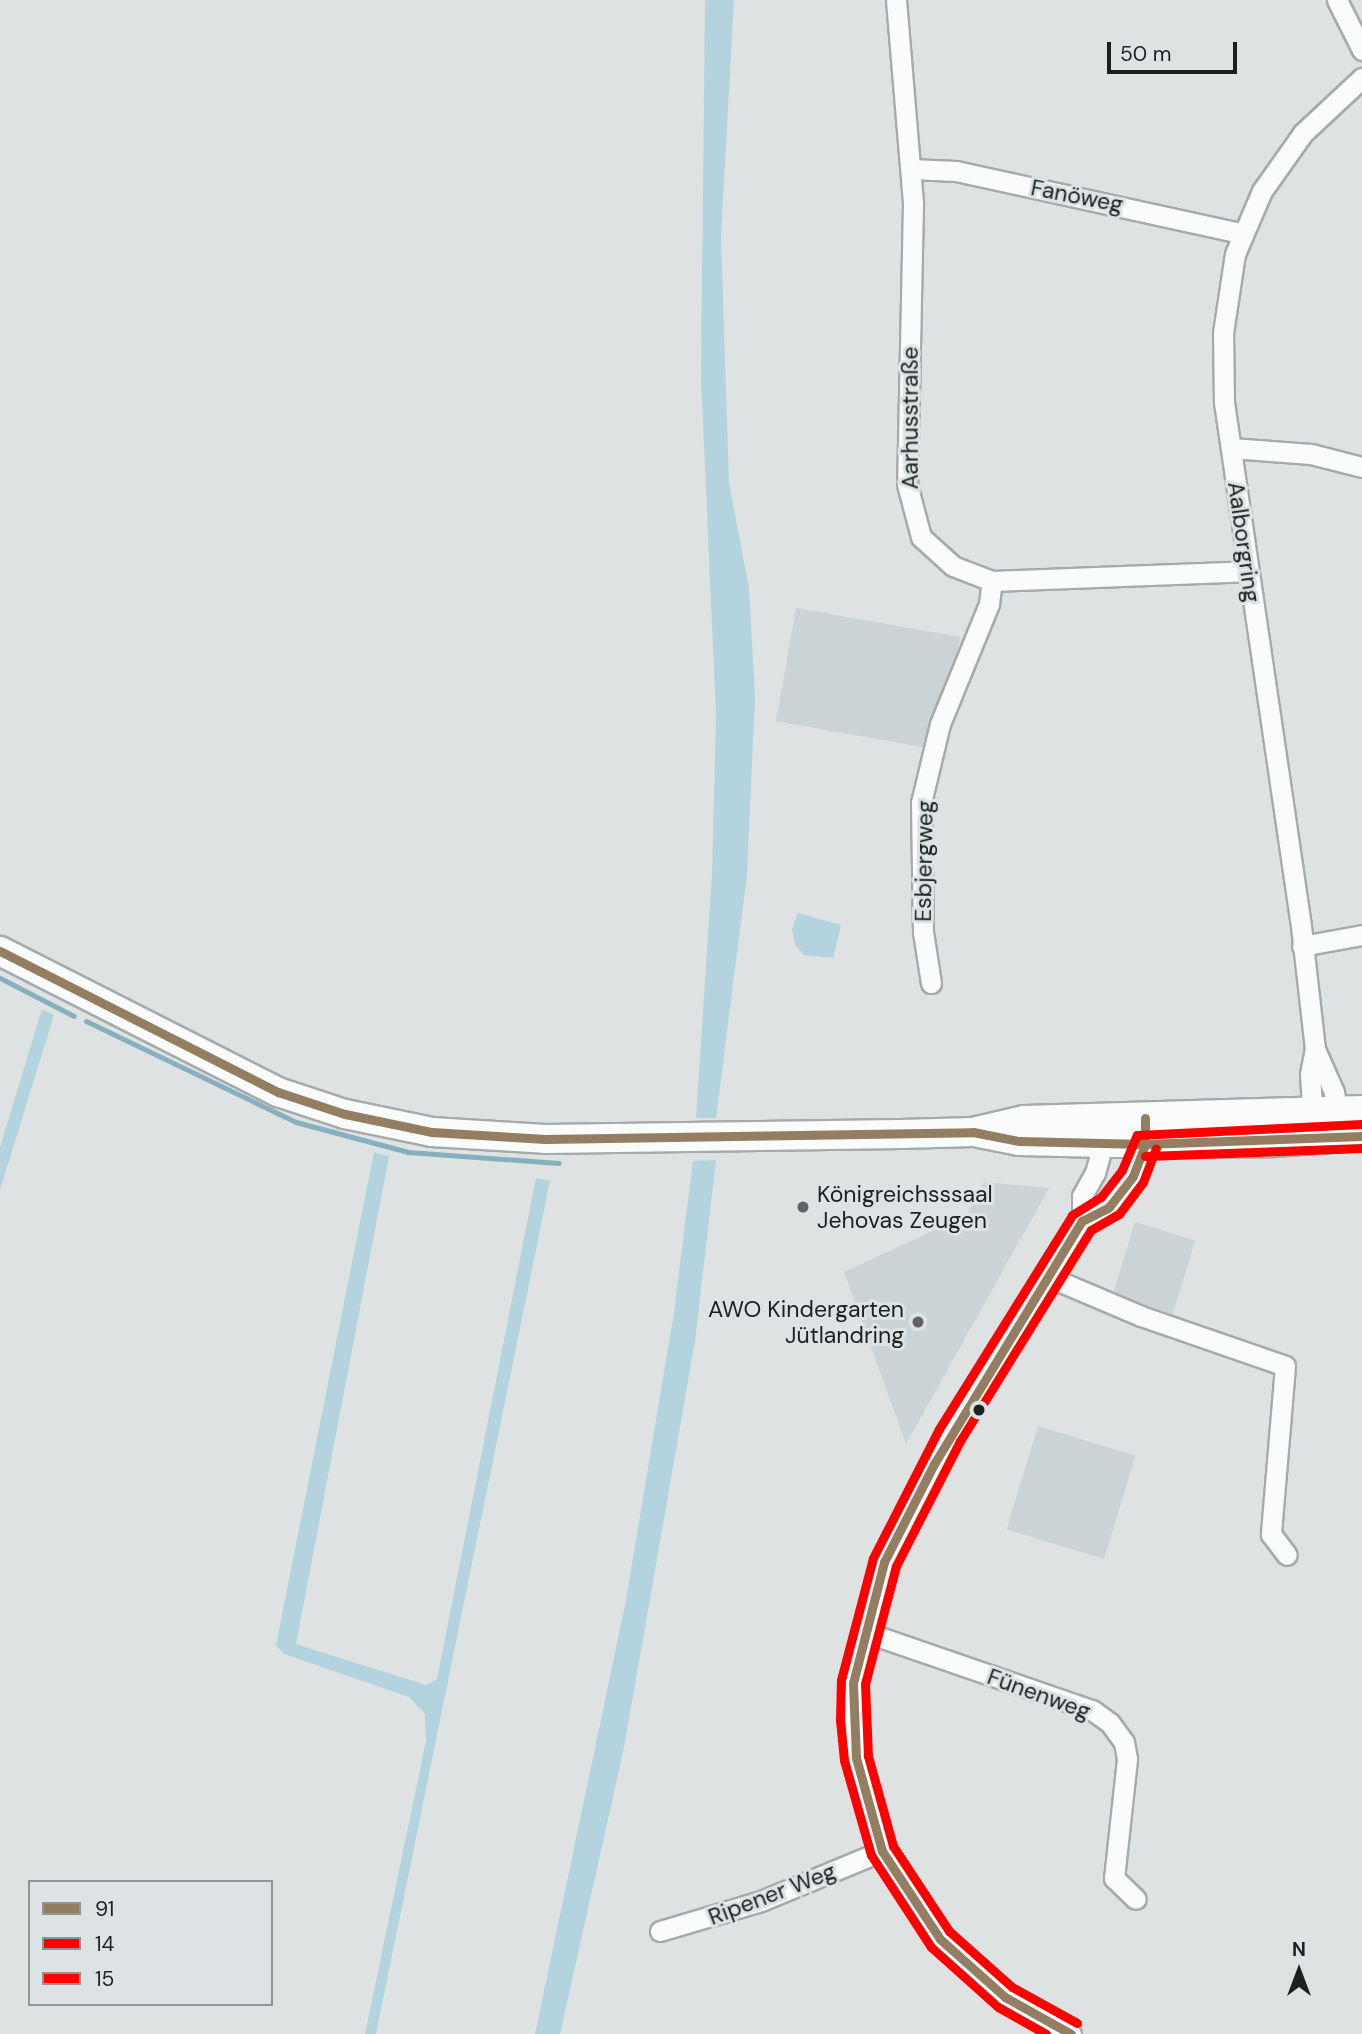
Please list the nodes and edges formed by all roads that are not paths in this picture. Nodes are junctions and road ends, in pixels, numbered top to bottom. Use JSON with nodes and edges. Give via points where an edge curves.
{"nodes":[{"id":1,"x":896,"y":0,"type":"edge"},
{"id":2,"x":1337,"y":0,"type":"edge"},
{"id":3,"x":1362,"y":50,"type":"edge"},
{"id":4,"x":1362,"y":78,"type":"edge"},
{"id":5,"x":911,"y":169,"type":"junction"},
{"id":6,"x":1241,"y":233,"type":"junction"},
{"id":7,"x":1231,"y":448,"type":"junction"},
{"id":8,"x":1362,"y":467,"type":"edge"},
{"id":9,"x":1247,"y":572,"type":"junction"},
{"id":10,"x":992,"y":581,"type":"junction"},
{"id":11,"x":1362,"y":935,"type":"edge"},
{"id":12,"x":1302,"y":946,"type":"junction"},
{"id":13,"x":0,"y":951,"type":"edge"},
{"id":14,"x":931,"y":983,"type":"dead end"},
{"id":15,"x":1338,"y":1125,"type":"edge"},
{"id":16,"x":1106,"y":1131,"type":"junction"},
{"id":17,"x":1145,"y":1131,"type":"junction"},
{"id":18,"x":1082,"y":1221,"type":"junction"},
{"id":19,"x":1049,"y":1277,"type":"junction"},
{"id":20,"x":1287,"y":1555,"type":"dead end"},
{"id":21,"x":865,"y":1632,"type":"junction"},
{"id":22,"x":881,"y":1851,"type":"junction"},
{"id":23,"x":1136,"y":1899,"type":"dead end"},
{"id":24,"x":660,"y":1931,"type":"dead end"},
{"id":25,"x":1070,"y":2034,"type":"edge"}],
"edges":[{"from":1,"to":5,"type":"street","name":"Aarhusstraße"},
{"from":2,"to":3,"type":"street"},
{"from":4,"to":6,"type":"street","name":"Aalborgring","via":[[1287,153]]},
{"from":5,"to":6,"type":"street","name":"Fanöweg","via":[[956,171]]},
{"from":5,"to":10,"type":"street","name":"Aarhusstraße","via":[[909,495],[921,537],[953,566]]},
{"from":6,"to":7,"type":"street","name":"Aalborgring","via":[[1230,274],[1223,341]]},
{"from":7,"to":8,"type":"street","via":[[1311,454]]},
{"from":7,"to":9,"type":"street","name":"Aalborgring"},
{"from":9,"to":10,"type":"street","name":"Aarhusstraße"},
{"from":9,"to":12,"type":"street","name":"Aalborgring"},
{"from":10,"to":14,"type":"street","name":"Esbjergweg","via":[[989,604],[940,724],[922,803],[923,932]]},
{"from":11,"to":12,"type":"street"},
{"from":12,"to":15,"type":"street","name":"Aalborgring","via":[[1315,1049],[1331,1082]]},
{"from":13,"to":16,"type":"street","via":[[248,1079],[345,1114],[468,1136],[973,1132],[1019,1141]]},
{"from":15,"to":17,"type":"street"},
{"from":16,"to":17,"type":"street"},
{"from":16,"to":18,"type":"street","via":[[1082,1196]]},
{"from":17,"to":18,"type":"street","via":[[1133,1176],[1109,1207]]},
{"from":18,"to":19,"type":"street"},
{"from":19,"to":20,"type":"street","via":[[1141,1316],[1285,1366],[1271,1534]]},
{"from":19,"to":21,"type":"street","via":[[934,1464],[884,1562]]},
{"from":21,"to":22,"type":"street","via":[[853,1683],[852,1720],[856,1758]]},
{"from":21,"to":23,"type":"street","name":"Fünenweg","via":[[1092,1710],[1110,1723],[1124,1742],[1127,1759],[1114,1878]]},
{"from":22,"to":24,"type":"street","name":"Ripener Weg","via":[[761,1901]]},
{"from":22,"to":25,"type":"street","via":[[940,1939],[1005,1997]]}]}
